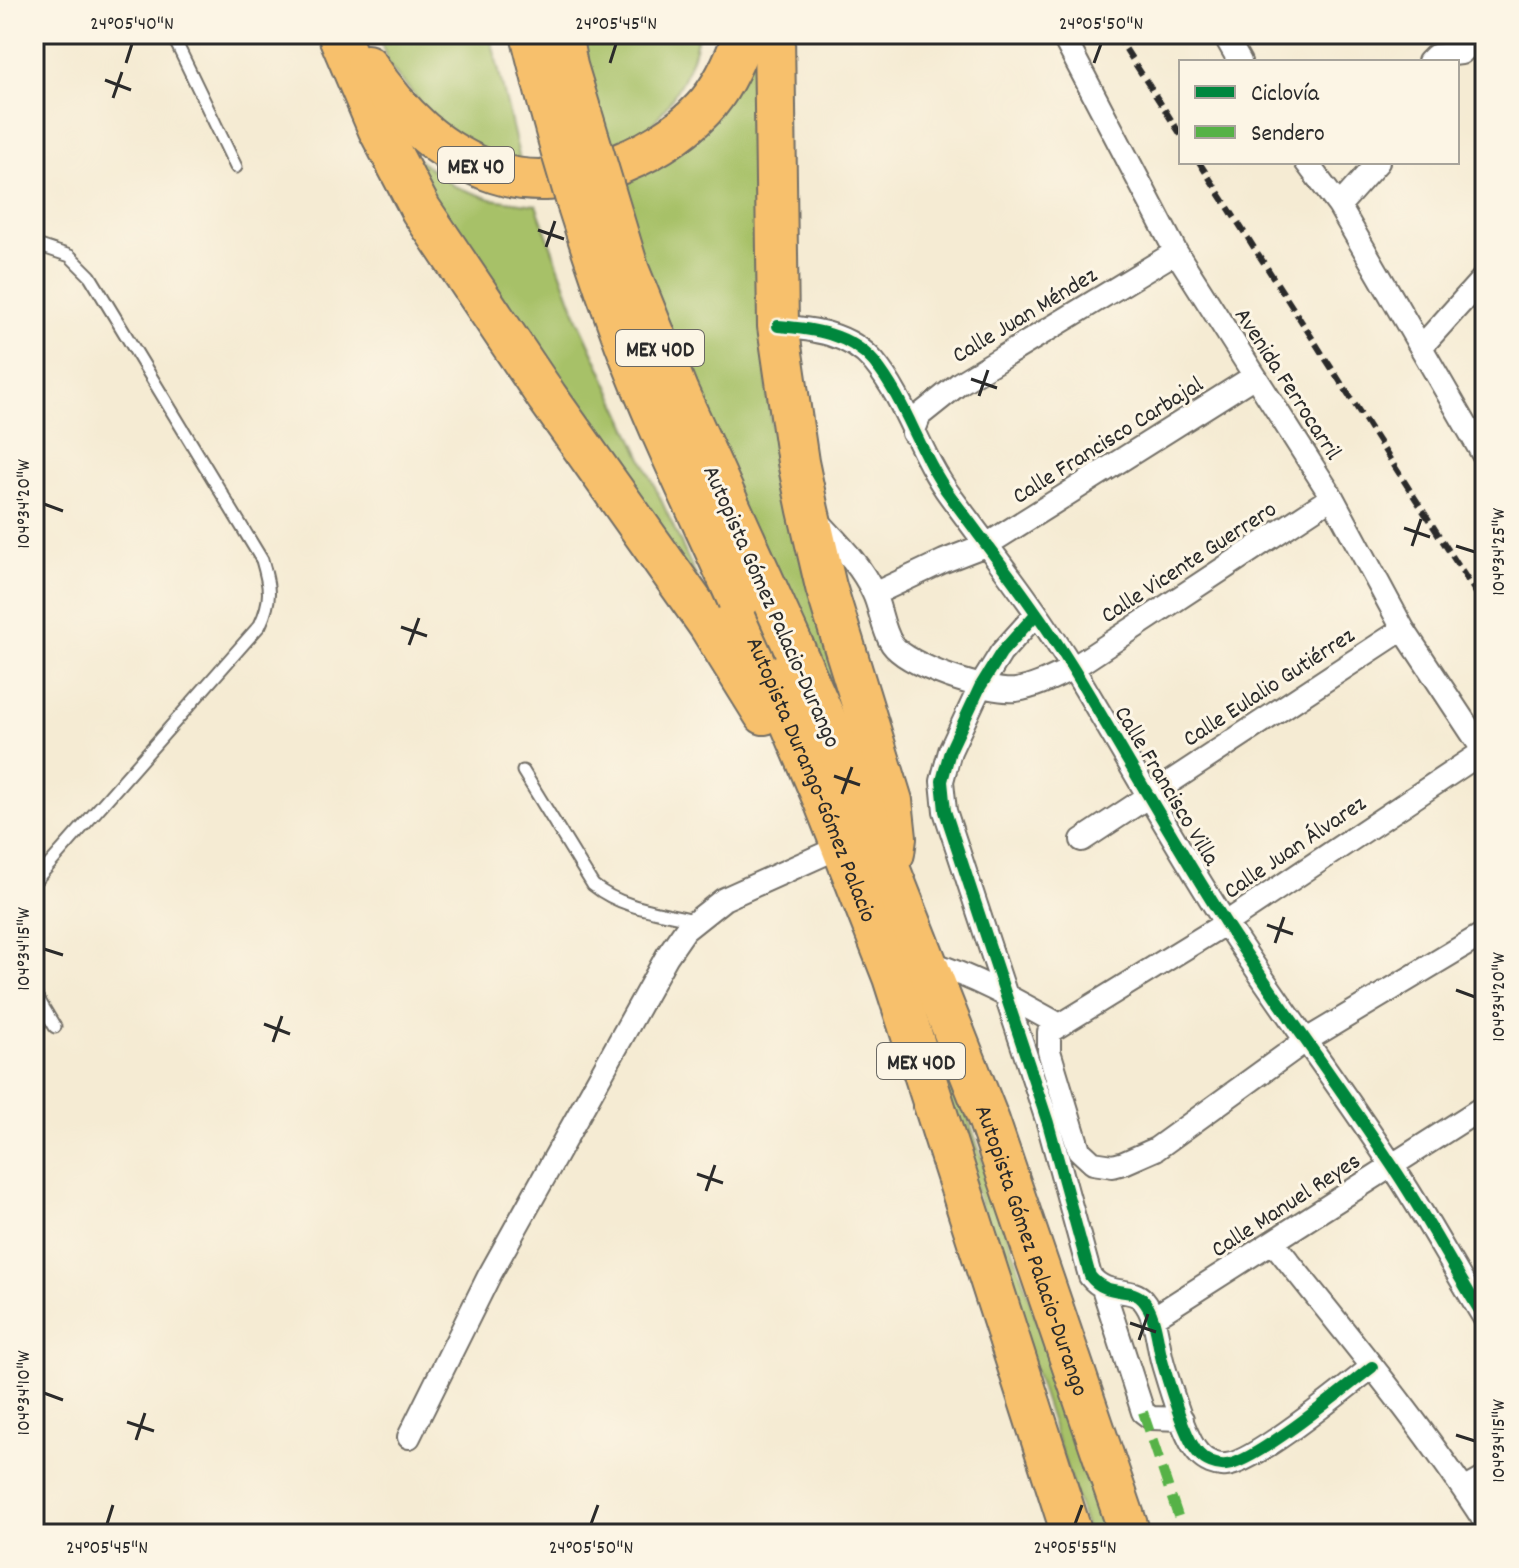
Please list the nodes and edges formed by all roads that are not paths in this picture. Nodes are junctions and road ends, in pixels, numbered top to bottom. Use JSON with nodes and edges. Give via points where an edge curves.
{"nodes":[{"id":1,"x":172,"y":34,"type":"edge"},
{"id":2,"x":338,"y":34,"type":"edge"},
{"id":3,"x":349,"y":34,"type":"edge"},
{"id":4,"x":374,"y":34,"type":"edge"},
{"id":5,"x":531,"y":34,"type":"edge"},
{"id":6,"x":561,"y":34,"type":"edge"},
{"id":7,"x":715,"y":34,"type":"edge"},
{"id":8,"x":744,"y":34,"type":"edge"},
{"id":9,"x":774,"y":34,"type":"edge"},
{"id":10,"x":1062,"y":34,"type":"edge"},
{"id":11,"x":1226,"y":34,"type":"edge"},
{"id":12,"x":1478,"y":38,"type":"edge"},
{"id":13,"x":1239,"y":60,"type":"edge"},
{"id":14,"x":1431,"y":60,"type":"edge"},
{"id":15,"x":409,"y":121,"type":"junction"},
{"id":16,"x":654,"y":149,"type":"junction"},
{"id":17,"x":1308,"y":164,"type":"edge"},
{"id":18,"x":1376,"y":164,"type":"edge"},
{"id":19,"x":236,"y":167,"type":"dead end"},
{"id":20,"x":1339,"y":206,"type":"junction"},
{"id":21,"x":34,"y":244,"type":"edge"},
{"id":22,"x":1176,"y":252,"type":"junction"},
{"id":23,"x":1485,"y":276,"type":"edge"},
{"id":24,"x":778,"y":326,"type":"junction"},
{"id":25,"x":1422,"y":346,"type":"junction"},
{"id":26,"x":1253,"y":377,"type":"junction"},
{"id":27,"x":913,"y":433,"type":"junction"},
{"id":28,"x":1485,"y":458,"type":"edge"},
{"id":29,"x":1332,"y":497,"type":"junction"},
{"id":30,"x":808,"y":510,"type":"junction"},
{"id":31,"x":988,"y":544,"type":"junction"},
{"id":32,"x":874,"y":594,"type":"junction"},
{"id":33,"x":1036,"y":614,"type":"junction"},
{"id":34,"x":1403,"y":629,"type":"junction"},
{"id":35,"x":1073,"y":668,"type":"junction"},
{"id":36,"x":980,"y":687,"type":"junction"},
{"id":37,"x":1484,"y":752,"type":"edge"},
{"id":38,"x":523,"y":771,"type":"dead end"},
{"id":39,"x":1147,"y":797,"type":"junction"},
{"id":40,"x":824,"y":801,"type":"junction"},
{"id":41,"x":1082,"y":840,"type":"dead end"},
{"id":42,"x":842,"y":846,"type":"junction"},
{"id":43,"x":892,"y":873,"type":"junction"},
{"id":44,"x":34,"y":882,"type":"edge"},
{"id":45,"x":695,"y":920,"type":"junction"},
{"id":46,"x":1226,"y":923,"type":"junction"},
{"id":47,"x":1485,"y":933,"type":"edge"},
{"id":48,"x":928,"y":962,"type":"junction"},
{"id":49,"x":34,"y":992,"type":"edge"},
{"id":50,"x":1008,"y":995,"type":"junction"},
{"id":51,"x":55,"y":1027,"type":"dead end"},
{"id":52,"x":1055,"y":1029,"type":"junction"},
{"id":53,"x":1305,"y":1041,"type":"junction"},
{"id":54,"x":1485,"y":1106,"type":"edge"},
{"id":55,"x":1056,"y":1157,"type":"junction"},
{"id":56,"x":1088,"y":1159,"type":"junction"},
{"id":57,"x":1393,"y":1165,"type":"junction"},
{"id":58,"x":1273,"y":1242,"type":"junction"},
{"id":59,"x":1103,"y":1288,"type":"junction"},
{"id":60,"x":1478,"y":1293,"type":"edge"},
{"id":61,"x":1153,"y":1318,"type":"junction"},
{"id":62,"x":1485,"y":1319,"type":"edge"},
{"id":63,"x":1372,"y":1367,"type":"junction"},
{"id":64,"x":1182,"y":1419,"type":"junction"},
{"id":65,"x":409,"y":1437,"type":"dead end"},
{"id":66,"x":1485,"y":1478,"type":"edge"},
{"id":67,"x":1464,"y":1490,"type":"junction"},
{"id":68,"x":1485,"y":1522,"type":"edge"},
{"id":69,"x":1072,"y":1534,"type":"edge"},
{"id":70,"x":1130,"y":1534,"type":"edge"}],
"edges":[{"from":1,"to":19,"type":"lane"},
{"from":2,"to":40,"type":"highway","via":[[421,210],[708,624],[798,773]]},
{"from":3,"to":15,"type":"highway","number":"MEX 40"},
{"from":4,"to":15,"type":"highway"},
{"from":5,"to":40,"type":"highway","name":"Autopista Durango-Gómez Palacio","number":"MEX 40D","bridge":true,"via":[[551,119],[626,345]]},
{"from":6,"to":43,"type":"highway","name":"Autopista Gómez Palacio-Durango","number":"MEX 40D","bridge":true,"via":[[629,271]]},
{"from":7,"to":16,"type":"highway","number":"MEX 40","via":[[711,59],[690,102]]},
{"from":8,"to":16,"type":"highway","number":"MEX 40","via":[[735,60],[705,107]]},
{"from":9,"to":24,"type":"highway"},
{"from":10,"to":22,"type":"street","name":"Avenida Ferrocarril"},
{"from":11,"to":13,"type":"street"},
{"from":12,"to":14,"type":"street","via":[[1461,53]]},
{"from":15,"to":16,"type":"highway","number":"MEX 40","via":[[466,161],[532,180],[613,167]]},
{"from":17,"to":20,"type":"street"},
{"from":18,"to":20,"type":"street"},
{"from":20,"to":25,"type":"street"},
{"from":21,"to":44,"type":"lane","via":[[70,256],[90,276],[262,560],[270,605],[260,625]]},
{"from":22,"to":26,"type":"street","name":"Avenida Ferrocarril"},
{"from":22,"to":27,"type":"street","name":"Calle Juan Méndez","via":[[960,383],[920,415]]},
{"from":23,"to":25,"type":"street"},
{"from":24,"to":27,"type":"street","name":"Calle Francisco Villa","via":[[818,329],[858,347],[900,400]]},
{"from":24,"to":30,"type":"highway"},
{"from":25,"to":28,"type":"street"},
{"from":26,"to":29,"type":"street","name":"Avenida Ferrocarril"},
{"from":26,"to":31,"type":"street","name":"Calle Francisco Carbajal"},
{"from":27,"to":31,"type":"street","name":"Calle Francisco Villa","via":[[950,497]]},
{"from":29,"to":34,"type":"street","name":"Avenida Ferrocarril"},
{"from":29,"to":35,"type":"street","name":"Calle Vicente Guerrero"},
{"from":30,"to":32,"type":"street","name":"Calle Vicente Guerrero","via":[[859,568]]},
{"from":30,"to":43,"type":"highway","via":[[826,587],[892,801]]},
{"from":31,"to":32,"type":"street","name":"Calle Francisco Carbajal"},
{"from":31,"to":33,"type":"street","name":"Calle Francisco Villa"},
{"from":32,"to":36,"type":"street","name":"Calle Vicente Guerrero","via":[[897,650]]},
{"from":33,"to":35,"type":"street","name":"Calle Francisco Villa"},
{"from":33,"to":36,"type":"street","via":[[1001,653]]},
{"from":34,"to":37,"type":"street","name":"Avenida Ferrocarril"},
{"from":34,"to":39,"type":"street","name":"Calle Eulalio Gutiérrez"},
{"from":35,"to":36,"type":"street","name":"Calle Vicente Guerrero","via":[[1022,689]]},
{"from":35,"to":39,"type":"street","name":"Calle Francisco Villa"},
{"from":36,"to":50,"type":"street","via":[[942,781],[945,811]]},
{"from":37,"to":46,"type":"street","name":"Calle Juan Álvarez"},
{"from":38,"to":45,"type":"lane","via":[[593,885],[624,903]]},
{"from":39,"to":41,"type":"street","name":"Calle Eulalio Gutiérrez"},
{"from":39,"to":46,"type":"street","name":"Calle Francisco Villa"},
{"from":40,"to":42,"type":"highway","name":"Autopista Durango-Gómez Palacio","number":"MEX 40D"},
{"from":42,"to":45,"type":"street","via":[[724,899]]},
{"from":42,"to":69,"type":"highway","name":"Autopista Durango-Gómez Palacio","number":"MEX 40D","via":[[893,977]]},
{"from":43,"to":48,"type":"highway","name":"Autopista Gómez Palacio-Durango","number":"MEX 40D"},
{"from":45,"to":65,"type":"street","via":[[667,956],[489,1276]]},
{"from":46,"to":52,"type":"street","name":"Calle Juan Álvarez"},
{"from":46,"to":53,"type":"street","name":"Calle Francisco Villa"},
{"from":47,"to":53,"type":"street"},
{"from":48,"to":50,"type":"street"},
{"from":48,"to":70,"type":"highway","name":"Autopista Gómez Palacio-Durango","number":"MEX 40D","via":[[989,1121]]},
{"from":49,"to":51,"type":"lane"},
{"from":50,"to":52,"type":"street"},
{"from":50,"to":55,"type":"street"},
{"from":52,"to":56,"type":"street","via":[[1049,1051]]},
{"from":53,"to":56,"type":"street","via":[[1156,1149],[1113,1166]]},
{"from":53,"to":57,"type":"street","name":"Calle Francisco Villa"},
{"from":54,"to":57,"type":"street","name":"Calle Manuel Reyes"},
{"from":55,"to":56,"type":"street"},
{"from":55,"to":59,"type":"street","via":[[1087,1270]]},
{"from":57,"to":58,"type":"street","name":"Calle Manuel Reyes"},
{"from":57,"to":60,"type":"street","name":"Calle Francisco Villa"},
{"from":58,"to":61,"type":"street","name":"Calle Manuel Reyes"},
{"from":58,"to":63,"type":"street"},
{"from":59,"to":61,"type":"street","via":[[1143,1299]]},
{"from":59,"to":64,"type":"street","via":[[1143,1412],[1151,1418]]},
{"from":60,"to":62,"type":"street","name":"Calle Francisco Villa"},
{"from":61,"to":64,"type":"street"},
{"from":63,"to":64,"type":"street","via":[[1250,1457],[1225,1466],[1195,1450]]},
{"from":63,"to":67,"type":"street"},
{"from":66,"to":67,"type":"street"},
{"from":67,"to":68,"type":"street"}]}
